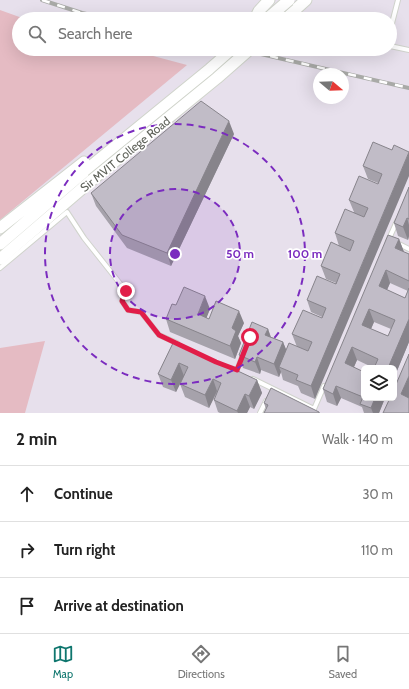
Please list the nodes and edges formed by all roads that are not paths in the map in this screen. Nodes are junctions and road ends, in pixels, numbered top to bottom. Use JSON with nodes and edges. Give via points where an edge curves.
{"nodes":[{"id":1,"x":269,"y":0,"type":"edge"},
{"id":2,"x":289,"y":0,"type":"edge"},
{"id":3,"x":306,"y":0,"type":"edge"},
{"id":4,"x":398,"y":0,"type":"edge"},
{"id":5,"x":262,"y":12,"type":"edge"},
{"id":6,"x":267,"y":12,"type":"edge"},
{"id":7,"x":292,"y":12,"type":"edge"},
{"id":8,"x":395,"y":12,"type":"edge"},
{"id":9,"x":397,"y":47,"type":"edge"},
{"id":10,"x":409,"y":50,"type":"edge"},
{"id":11,"x":222,"y":56,"type":"edge"},
{"id":12,"x":224,"y":56,"type":"edge"},
{"id":13,"x":242,"y":56,"type":"edge"},
{"id":14,"x":398,"y":217,"type":"edge"},
{"id":15,"x":0,"y":228,"type":"edge"},
{"id":16,"x":389,"y":240,"type":"junction"},
{"id":17,"x":0,"y":244,"type":"edge"},
{"id":18,"x":386,"y":247,"type":"edge"},
{"id":19,"x":409,"y":249,"type":"edge"},
{"id":20,"x":0,"y":259,"type":"edge"},
{"id":21,"x":0,"y":268,"type":"edge"},
{"id":22,"x":180,"y":345,"type":"edge"},
{"id":23,"x":245,"y":350,"type":"edge"},
{"id":24,"x":223,"y":365,"type":"edge"},
{"id":25,"x":237,"y":370,"type":"junction"},
{"id":26,"x":244,"y":374,"type":"edge"},
{"id":27,"x":251,"y":377,"type":"edge"},
{"id":28,"x":326,"y":381,"type":"edge"},
{"id":29,"x":272,"y":388,"type":"junction"},
{"id":30,"x":260,"y":413,"type":"edge"}],
"edges":[{"from":1,"to":5,"type":"main road"},
{"from":2,"to":6,"type":"main road","bridge":true},
{"from":3,"to":7,"type":"main road"},
{"from":4,"to":8,"type":"lane"},
{"from":9,"to":10,"type":"lane"},
{"from":11,"to":15,"type":"main road","name":"Sir MVIT College Road"},
{"from":12,"to":17,"type":"main road","name":"Sir MVIT College Road"},
{"from":13,"to":20,"type":"main road","name":"Sir MVIT College Road","bridge":true},
{"from":14,"to":16,"type":"lane"},
{"from":16,"to":18,"type":"lane"},
{"from":16,"to":19,"type":"lane"},
{"from":21,"to":22,"type":"lane","via":[[67,212],[126,291],[122,301],[128,310],[141,312],[159,335]]},
{"from":23,"to":25,"type":"lane"},
{"from":24,"to":25,"type":"lane"},
{"from":25,"to":26,"type":"lane"},
{"from":27,"to":29,"type":"lane"},
{"from":28,"to":29,"type":"lane","via":[[314,409]]},
{"from":29,"to":30,"type":"lane"}]}
